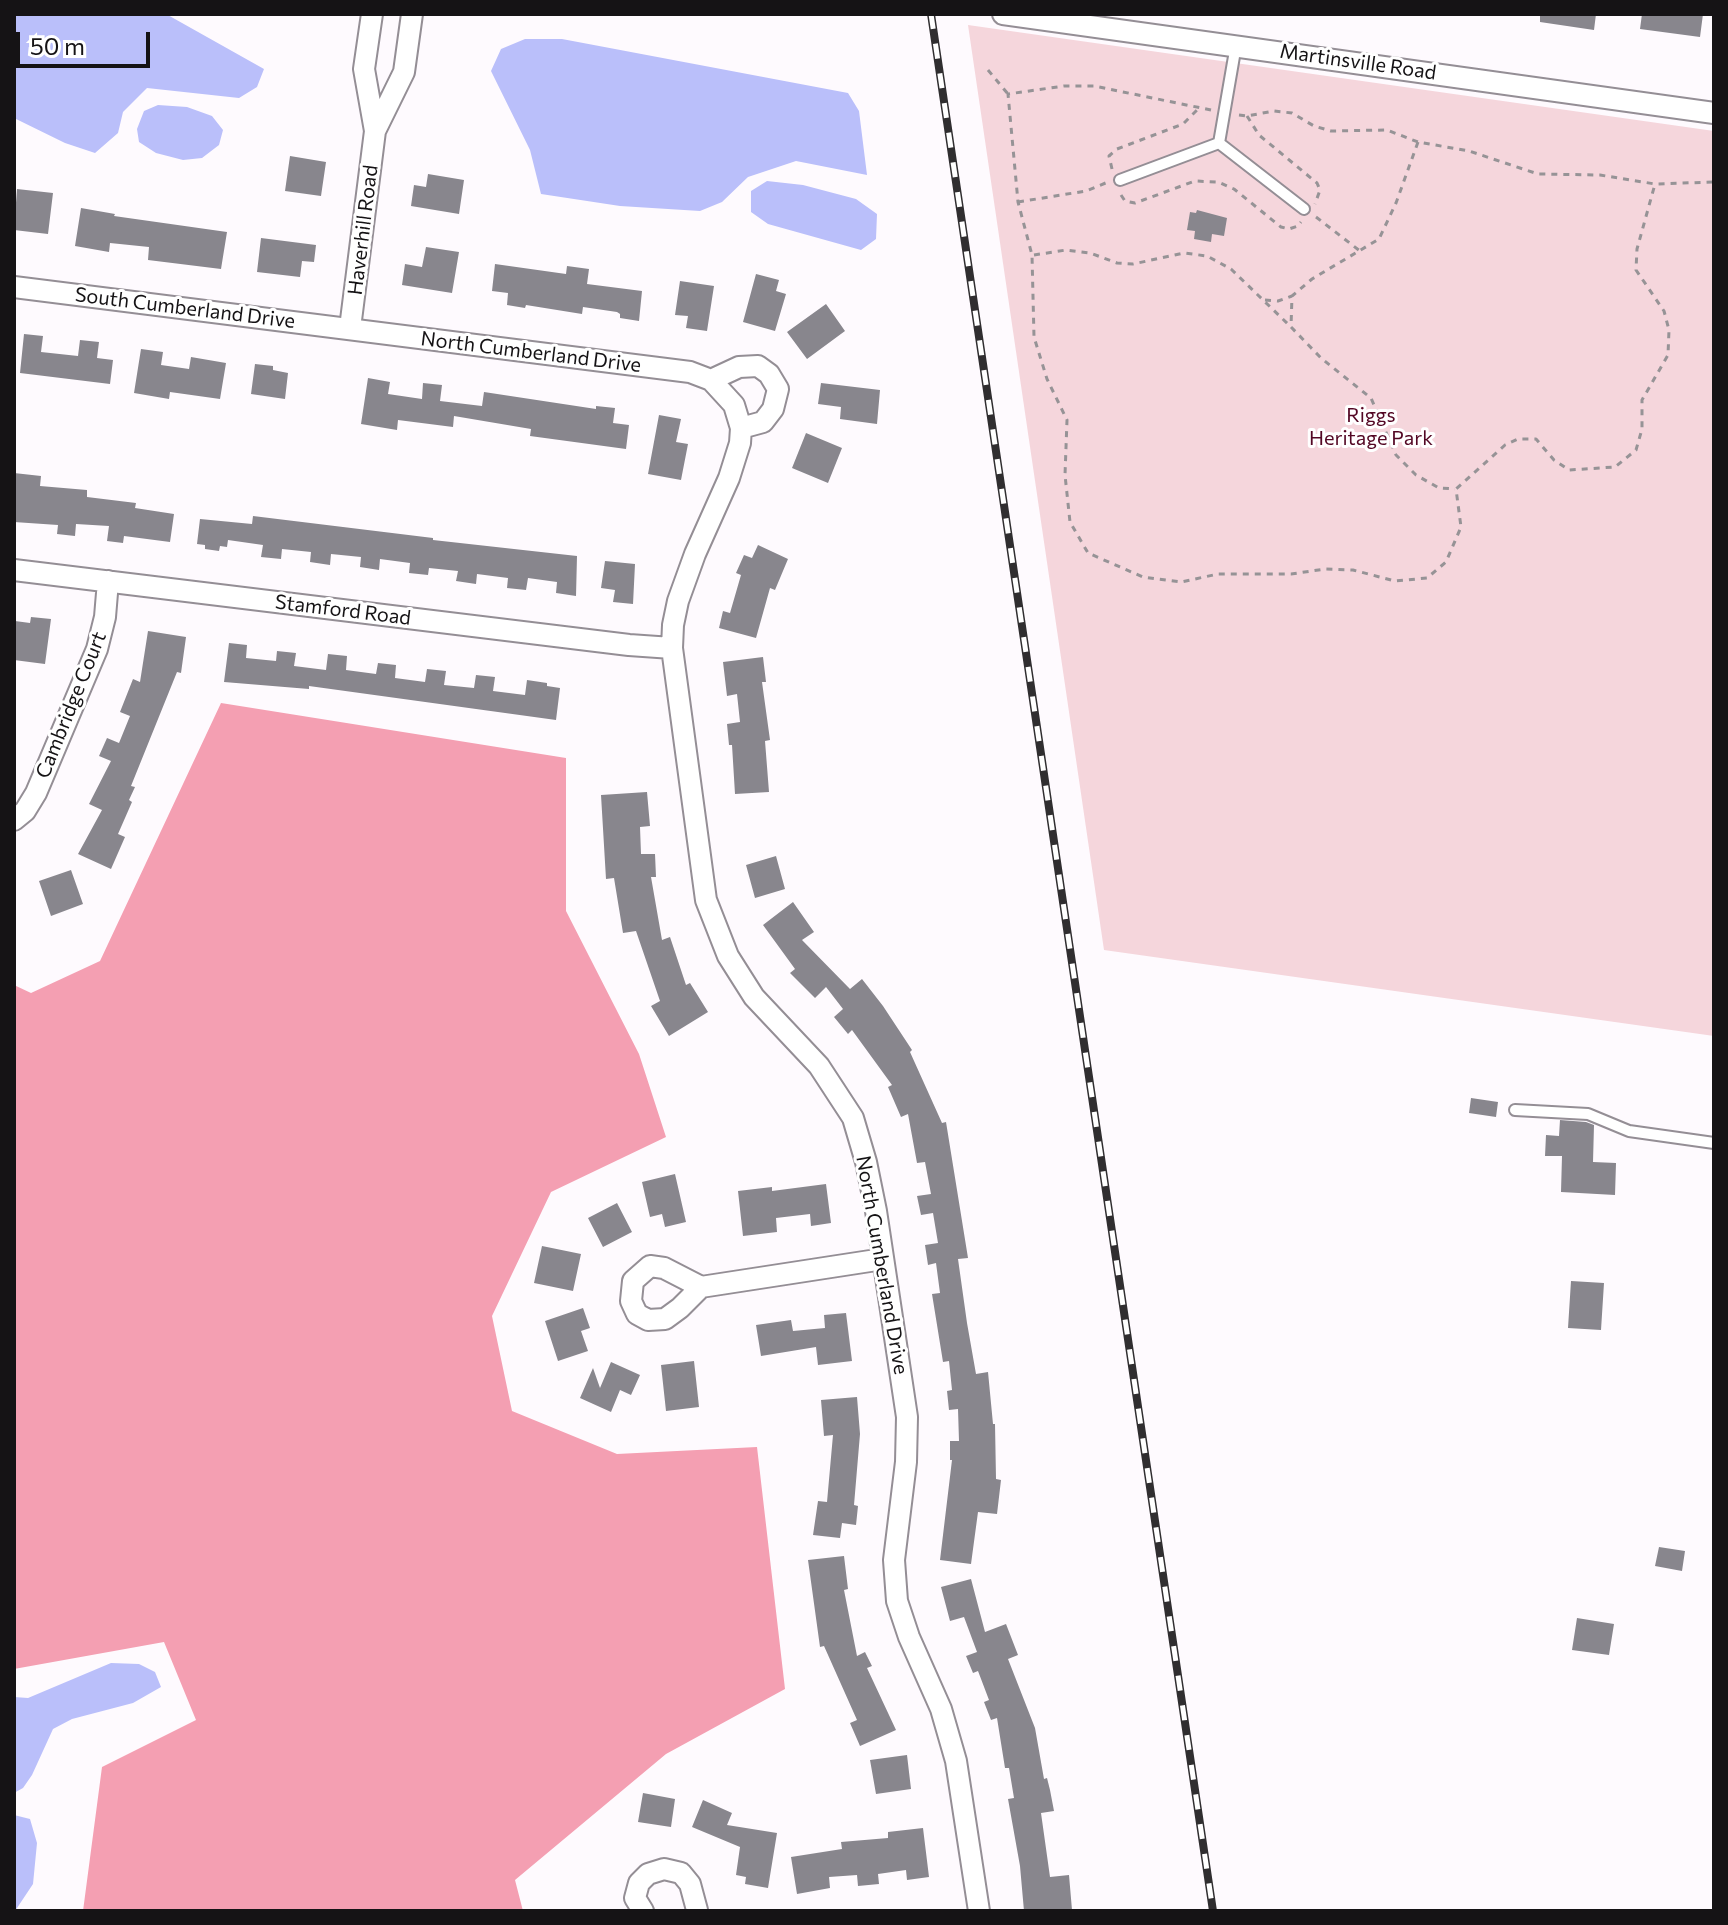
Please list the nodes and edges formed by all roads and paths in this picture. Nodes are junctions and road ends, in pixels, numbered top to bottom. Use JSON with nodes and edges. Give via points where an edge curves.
{"nodes":[{"id":1,"x":372,"y":14,"type":"edge"},
{"id":2,"x":412,"y":14,"type":"edge"},
{"id":3,"x":1003,"y":14,"type":"edge"},
{"id":4,"x":1236,"y":45,"type":"junction"},
{"id":5,"x":988,"y":70,"type":"dead end"},
{"id":6,"x":1008,"y":94,"type":"junction"},
{"id":7,"x":1199,"y":108,"type":"junction"},
{"id":8,"x":1224,"y":112,"type":"junction"},
{"id":9,"x":1714,"y":113,"type":"edge"},
{"id":10,"x":1247,"y":116,"type":"junction"},
{"id":11,"x":375,"y":131,"type":"junction"},
{"id":12,"x":1418,"y":142,"type":"junction"},
{"id":13,"x":1219,"y":143,"type":"junction"},
{"id":14,"x":1117,"y":180,"type":"junction"},
{"id":15,"x":1714,"y":182,"type":"edge"},
{"id":16,"x":1655,"y":184,"type":"junction"},
{"id":17,"x":1018,"y":202,"type":"junction"},
{"id":18,"x":1304,"y":214,"type":"joint"},
{"id":19,"x":1360,"y":251,"type":"junction"},
{"id":20,"x":1032,"y":255,"type":"junction"},
{"id":21,"x":16,"y":284,"type":"edge"},
{"id":22,"x":1292,"y":296,"type":"junction"},
{"id":23,"x":1264,"y":300,"type":"junction"},
{"id":24,"x":1291,"y":327,"type":"junction"},
{"id":25,"x":350,"y":328,"type":"junction"},
{"id":26,"x":711,"y":380,"type":"junction"},
{"id":27,"x":741,"y":428,"type":"junction"},
{"id":28,"x":1456,"y":489,"type":"junction"},
{"id":29,"x":14,"y":570,"type":"edge"},
{"id":30,"x":108,"y":581,"type":"junction"},
{"id":31,"x":672,"y":648,"type":"junction"},
{"id":32,"x":14,"y":820,"type":"edge"},
{"id":33,"x":1515,"y":1110,"type":"dead end"},
{"id":34,"x":1714,"y":1143,"type":"edge"},
{"id":35,"x":883,"y":1259,"type":"junction"},
{"id":36,"x":701,"y":1287,"type":"dead end"},
{"id":37,"x":643,"y":1911,"type":"edge"},
{"id":38,"x":697,"y":1911,"type":"edge"},
{"id":39,"x":979,"y":1911,"type":"edge"}],
"edges":[{"from":1,"to":11,"type":"street","name":"Haverhill Road","via":[[364,69]]},
{"from":2,"to":11,"type":"street","name":"Haverhill Road","via":[[404,72]]},
{"from":3,"to":4,"type":"street","name":"Martinsville Road"},
{"from":4,"to":8,"type":"lane"},
{"from":4,"to":9,"type":"street","name":"Martinsville Road"},
{"from":5,"to":6,"type":"path"},
{"from":6,"to":7,"type":"path","via":[[1094,86]]},
{"from":6,"to":17,"type":"path"},
{"from":7,"to":8,"type":"path"},
{"from":7,"to":14,"type":"path","via":[[1183,124],[1109,156]]},
{"from":8,"to":10,"type":"path"},
{"from":8,"to":13,"type":"lane"},
{"from":10,"to":12,"type":"path","via":[[1292,113],[1331,131],[1387,130]]},
{"from":10,"to":19,"type":"path","via":[[1259,135],[1317,183],[1318,200],[1309,212]]},
{"from":11,"to":25,"type":"street","name":"Haverhill Road"},
{"from":12,"to":16,"type":"path","via":[[1469,151],[1538,174],[1600,175]]},
{"from":12,"to":19,"type":"path","via":[[1379,239]]},
{"from":13,"to":14,"type":"lane"},
{"from":13,"to":18,"type":"lane"},
{"from":14,"to":17,"type":"path","via":[[1086,191]]},
{"from":14,"to":18,"type":"path","via":[[1125,201],[1135,203],[1195,181],[1218,182],[1281,227],[1298,226]]},
{"from":15,"to":16,"type":"path"},
{"from":16,"to":28,"type":"path","via":[[1636,270],[1664,311],[1668,355],[1642,400],[1636,450],[1615,467],[1569,470],[1536,439],[1518,439]]},
{"from":17,"to":20,"type":"path"},
{"from":19,"to":22,"type":"path"},
{"from":20,"to":23,"type":"path","via":[[1066,250],[1133,264],[1184,253],[1207,256],[1231,269]]},
{"from":20,"to":28,"type":"path","via":[[1034,337],[1067,420],[1070,522],[1088,553],[1143,577],[1181,582],[1218,574],[1325,569],[1395,581],[1427,578],[1446,562],[1461,527]]},
{"from":21,"to":25,"type":"street","name":"South Cumberland Drive"},
{"from":22,"to":23,"type":"path"},
{"from":22,"to":24,"type":"path"},
{"from":23,"to":24,"type":"path"},
{"from":24,"to":28,"type":"path","via":[[1371,398],[1396,455],[1416,475],[1439,488]]},
{"from":25,"to":26,"type":"street","name":"North Cumberland Drive","via":[[690,372]]},
{"from":26,"to":27,"type":"street","via":[[734,405]]},
{"from":26,"to":27,"type":"street","via":[[739,367],[758,366],[769,374],[778,389],[773,409],[763,422]]},
{"from":27,"to":31,"type":"street","name":"North Cumberland Drive","via":[[729,478],[678,601]]},
{"from":29,"to":30,"type":"street","name":"Stamford Road"},
{"from":30,"to":31,"type":"street","name":"Stamford Road"},
{"from":30,"to":32,"type":"street","name":"Cambridge Court","via":[[97,649],[36,793]]},
{"from":31,"to":35,"type":"street","name":"North Cumberland Drive","via":[[706,900],[728,956],[754,997],[819,1066],[853,1118]]},
{"from":33,"to":34,"type":"lane","via":[[1588,1114],[1629,1131]]},
{"from":35,"to":36,"type":"street"},
{"from":35,"to":39,"type":"street","name":"North Cumberland Drive","via":[[907,1417],[894,1560],[897,1601],[956,1761]]},
{"from":37,"to":38,"type":"street","via":[[635,1898],[639,1883],[664,1869],[681,1873],[690,1884]]}]}
